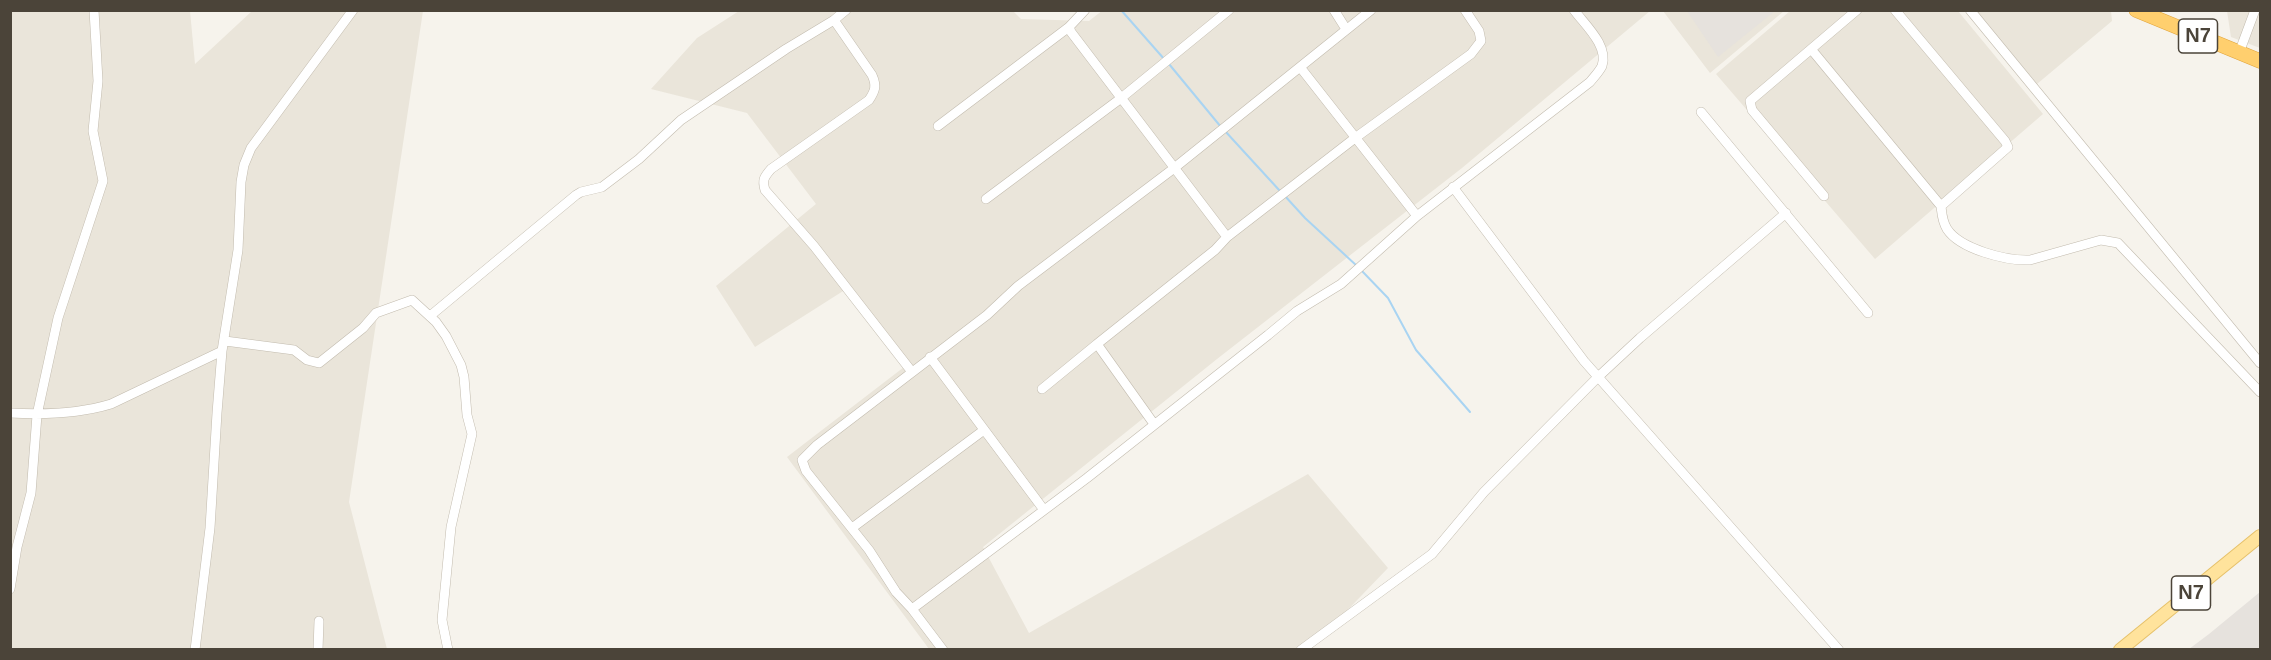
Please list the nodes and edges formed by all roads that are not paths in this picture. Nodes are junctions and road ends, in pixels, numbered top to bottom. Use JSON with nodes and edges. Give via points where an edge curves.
{"nodes":[{"id":1,"x":94,"y":10,"type":"edge"},
{"id":2,"x":353,"y":10,"type":"edge"},
{"id":3,"x":846,"y":10,"type":"edge"},
{"id":4,"x":1085,"y":10,"type":"edge"},
{"id":5,"x":1229,"y":10,"type":"edge"},
{"id":6,"x":1334,"y":10,"type":"edge"},
{"id":7,"x":1371,"y":10,"type":"edge"},
{"id":8,"x":1465,"y":10,"type":"edge"},
{"id":9,"x":1574,"y":10,"type":"edge"},
{"id":10,"x":1857,"y":10,"type":"edge"},
{"id":11,"x":1895,"y":10,"type":"edge"},
{"id":12,"x":1970,"y":10,"type":"edge"},
{"id":13,"x":2136,"y":10,"type":"edge"},
{"id":14,"x":2255,"y":10,"type":"edge"},
{"id":15,"x":834,"y":20,"type":"junction"},
{"id":16,"x":1069,"y":27,"type":"junction"},
{"id":17,"x":1346,"y":29,"type":"junction"},
{"id":18,"x":1810,"y":49,"type":"junction"},
{"id":19,"x":2239,"y":53,"type":"junction"},
{"id":20,"x":2260,"y":61,"type":"edge"},
{"id":21,"x":1300,"y":67,"type":"junction"},
{"id":22,"x":1120,"y":99,"type":"junction"},
{"id":23,"x":1701,"y":112,"type":"dead end"},
{"id":24,"x":938,"y":126,"type":"dead end"},
{"id":25,"x":1355,"y":138,"type":"junction"},
{"id":26,"x":1173,"y":169,"type":"junction"},
{"id":27,"x":1453,"y":187,"type":"junction"},
{"id":28,"x":1824,"y":196,"type":"dead end"},
{"id":29,"x":986,"y":199,"type":"dead end"},
{"id":30,"x":1941,"y":206,"type":"junction"},
{"id":31,"x":1786,"y":213,"type":"junction"},
{"id":32,"x":1416,"y":216,"type":"junction"},
{"id":33,"x":1227,"y":237,"type":"junction"},
{"id":34,"x":1868,"y":313,"type":"dead end"},
{"id":35,"x":430,"y":316,"type":"junction"},
{"id":36,"x":225,"y":341,"type":"junction"},
{"id":37,"x":1097,"y":345,"type":"junction"},
{"id":38,"x":222,"y":351,"type":"junction"},
{"id":39,"x":930,"y":357,"type":"junction"},
{"id":40,"x":2260,"y":363,"type":"edge"},
{"id":41,"x":912,"y":372,"type":"junction"},
{"id":42,"x":1598,"y":377,"type":"junction"},
{"id":43,"x":1042,"y":389,"type":"dead end"},
{"id":44,"x":2260,"y":392,"type":"edge"},
{"id":45,"x":10,"y":413,"type":"edge"},
{"id":46,"x":37,"y":415,"type":"junction"},
{"id":47,"x":1154,"y":424,"type":"junction"},
{"id":48,"x":984,"y":430,"type":"junction"},
{"id":49,"x":1044,"y":510,"type":"junction"},
{"id":50,"x":852,"y":528,"type":"junction"},
{"id":51,"x":2260,"y":536,"type":"edge"},
{"id":52,"x":10,"y":589,"type":"edge"},
{"id":53,"x":912,"y":609,"type":"junction"},
{"id":54,"x":320,"y":621,"type":"dead end"},
{"id":55,"x":195,"y":650,"type":"edge"},
{"id":56,"x":318,"y":650,"type":"edge"},
{"id":57,"x":448,"y":650,"type":"edge"},
{"id":58,"x":943,"y":650,"type":"edge"},
{"id":59,"x":1301,"y":650,"type":"edge"},
{"id":60,"x":1839,"y":650,"type":"edge"},
{"id":61,"x":2120,"y":650,"type":"edge"}],
"edges":[{"from":1,"to":46,"type":"street","via":[[98,81],[93,131],[103,181],[58,318]]},
{"from":2,"to":36,"type":"street","via":[[251,148],[244,165],[238,250]]},
{"from":3,"to":15,"type":"street"},
{"from":4,"to":16,"type":"street"},
{"from":5,"to":22,"type":"street"},
{"from":6,"to":17,"type":"street"},
{"from":7,"to":17,"type":"street"},
{"from":8,"to":25,"type":"street","via":[[1481,41],[1471,54]]},
{"from":9,"to":27,"type":"street","via":[[1599,43],[1604,55],[1601,68],[1590,82],[1527,133]]},
{"from":10,"to":18,"type":"street"},
{"from":11,"to":30,"type":"street","via":[[2008,147]]},
{"from":12,"to":40,"type":"street"},
{"from":13,"to":19,"type":"highway","number":"N7"},
{"from":14,"to":19,"type":"street"},
{"from":15,"to":35,"type":"street","via":[[681,120],[602,187],[576,195]]},
{"from":15,"to":41,"type":"street","via":[[872,75],[875,92],[771,169],[763,183]]},
{"from":16,"to":22,"type":"street"},
{"from":16,"to":24,"type":"street"},
{"from":17,"to":21,"type":"street"},
{"from":18,"to":28,"type":"street","via":[[1750,101],[1752,110]]},
{"from":18,"to":30,"type":"street"},
{"from":19,"to":20,"type":"highway","number":"N7"},
{"from":21,"to":25,"type":"street"},
{"from":21,"to":26,"type":"street"},
{"from":22,"to":26,"type":"street"},
{"from":22,"to":29,"type":"street"},
{"from":23,"to":31,"type":"street"},
{"from":25,"to":32,"type":"street"},
{"from":25,"to":33,"type":"street"},
{"from":26,"to":33,"type":"street"},
{"from":26,"to":39,"type":"street"},
{"from":27,"to":32,"type":"street"},
{"from":27,"to":42,"type":"street"},
{"from":30,"to":44,"type":"street","via":[[1948,231],[1958,240],[2008,259],[2030,260],[2101,240],[2118,243]]},
{"from":31,"to":34,"type":"street"},
{"from":31,"to":42,"type":"street"},
{"from":32,"to":47,"type":"street","via":[[1341,284],[1284,320]]},
{"from":33,"to":37,"type":"street"},
{"from":35,"to":36,"type":"street","via":[[412,300],[380,311],[319,363],[294,350]]},
{"from":35,"to":57,"type":"street","via":[[461,365],[473,439],[451,527],[442,620]]},
{"from":36,"to":38,"type":"street"},
{"from":37,"to":43,"type":"street"},
{"from":37,"to":47,"type":"street"},
{"from":38,"to":46,"type":"street","via":[[111,404]]},
{"from":38,"to":55,"type":"street","via":[[210,528]]},
{"from":39,"to":41,"type":"street"},
{"from":39,"to":48,"type":"street"},
{"from":41,"to":50,"type":"street","via":[[802,460],[806,471]]},
{"from":42,"to":59,"type":"street","via":[[1484,492],[1432,554]]},
{"from":42,"to":60,"type":"street"},
{"from":45,"to":46,"type":"street"},
{"from":46,"to":52,"type":"street","via":[[31,493]]},
{"from":47,"to":49,"type":"street"},
{"from":48,"to":49,"type":"street"},
{"from":48,"to":50,"type":"street"},
{"from":49,"to":53,"type":"street"},
{"from":50,"to":53,"type":"street"},
{"from":51,"to":61,"type":"main road","number":"N7"},
{"from":53,"to":58,"type":"street"},
{"from":54,"to":56,"type":"street"}]}
